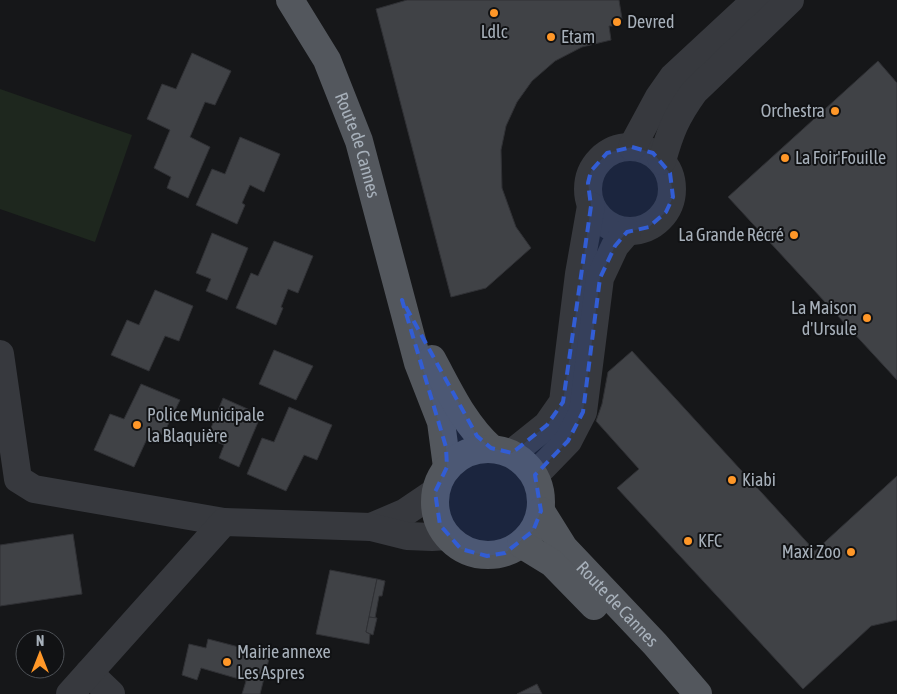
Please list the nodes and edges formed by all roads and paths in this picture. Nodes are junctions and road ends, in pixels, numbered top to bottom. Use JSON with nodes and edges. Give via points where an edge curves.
{"nodes":[{"id":1,"x":290,"y":0,"type":"edge"},
{"id":2,"x":756,"y":0,"type":"edge"},
{"id":3,"x":790,"y":0,"type":"edge"},
{"id":4,"x":632,"y":147,"type":"junction"},
{"id":5,"x":662,"y":161,"type":"junction"},
{"id":6,"x":591,"y":206,"type":"junction"},
{"id":7,"x":627,"y":232,"type":"junction"},
{"id":8,"x":402,"y":300,"type":"junction"},
{"id":9,"x":0,"y":354,"type":"edge"},
{"id":10,"x":501,"y":451,"type":"junction"},
{"id":11,"x":447,"y":467,"type":"junction"},
{"id":12,"x":535,"y":475,"type":"junction"},
{"id":13,"x":435,"y":492,"type":"junction"},
{"id":14,"x":541,"y":511,"type":"junction"},
{"id":15,"x":224,"y":522,"type":"junction"},
{"id":16,"x":371,"y":527,"type":"junction"},
{"id":17,"x":447,"y":536,"type":"junction"},
{"id":18,"x":521,"y":544,"type":"junction"},
{"id":19,"x":90,"y":673,"type":"junction"},
{"id":20,"x":70,"y":694,"type":"edge"},
{"id":21,"x":111,"y":694,"type":"edge"},
{"id":22,"x":674,"y":694,"type":"edge"},
{"id":23,"x":698,"y":694,"type":"edge"}],
"edges":[{"from":1,"to":8,"type":"main road","name":"Route de Cannes","via":[[327,60],[359,141]]},
{"from":2,"to":4,"type":"street","via":[[673,77]]},
{"from":3,"to":5,"type":"street","via":[[694,92],[670,131]]},
{"from":4,"to":5,"type":"street","via":[[653,153]]},
{"from":4,"to":6,"type":"street","via":[[619,148],[598,161],[588,183]]},
{"from":5,"to":7,"type":"street","via":[[670,173],[673,188],[671,204],[649,227]]},
{"from":6,"to":7,"type":"street","via":[[605,224]]},
{"from":6,"to":10,"type":"street","via":[[563,402],[548,425]]},
{"from":7,"to":12,"type":"street","via":[[614,246],[600,278],[583,412],[568,441]]},
{"from":8,"to":10,"type":"main road","name":"Route de Cannes","via":[[462,414],[477,436]]},
{"from":8,"to":11,"type":"main road","name":"Route de Cannes","via":[[418,363],[441,422]]},
{"from":9,"to":15,"type":"street","via":[[18,479],[34,489]]},
{"from":10,"to":11,"type":"main road","via":[[472,451]]},
{"from":10,"to":12,"type":"main road","via":[[527,465]]},
{"from":11,"to":13,"type":"main road"},
{"from":12,"to":14,"type":"main road","via":[[541,493]]},
{"from":13,"to":16,"type":"street","via":[[404,513]]},
{"from":13,"to":17,"type":"main road","via":[[435,511]]},
{"from":14,"to":18,"type":"main road","via":[[533,531]]},
{"from":14,"to":23,"type":"main road","name":"Route de Cannes","via":[[564,548]]},
{"from":15,"to":16,"type":"street"},
{"from":15,"to":19,"type":"street"},
{"from":16,"to":17,"type":"street","via":[[407,536]]},
{"from":17,"to":18,"type":"main road","via":[[462,549],[486,556],[505,553]]},
{"from":18,"to":22,"type":"main road","name":"Route de Cannes","via":[[552,564],[643,656]]},
{"from":19,"to":20,"type":"street"},
{"from":19,"to":21,"type":"street"}]}
